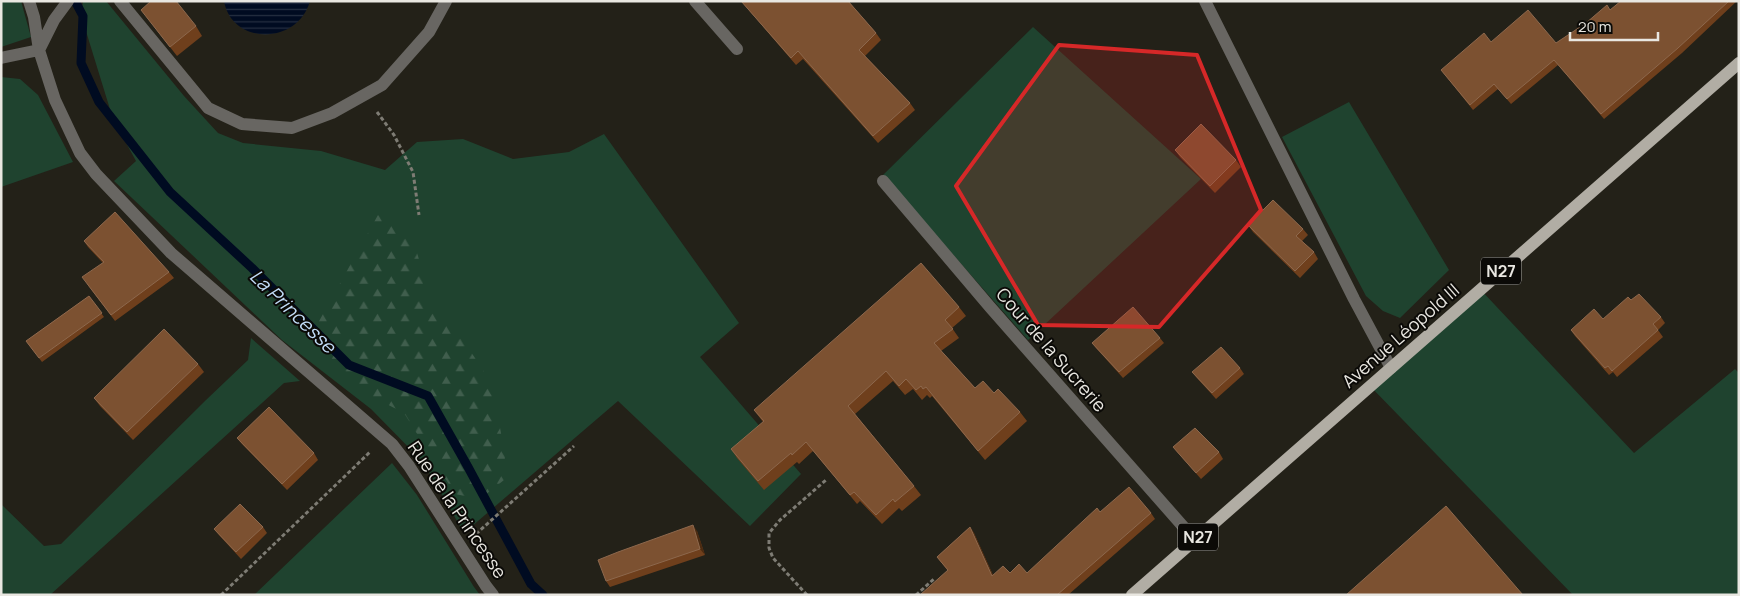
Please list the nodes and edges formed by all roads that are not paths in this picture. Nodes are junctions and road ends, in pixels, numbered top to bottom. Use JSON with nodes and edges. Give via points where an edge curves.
{"nodes":[{"id":1,"x":29,"y":1,"type":"edge"},
{"id":2,"x":68,"y":1,"type":"edge"},
{"id":3,"x":120,"y":1,"type":"edge"},
{"id":4,"x":446,"y":1,"type":"edge"},
{"id":5,"x":696,"y":1,"type":"edge"},
{"id":6,"x":1205,"y":1,"type":"edge"},
{"id":7,"x":737,"y":49,"type":"dead end"},
{"id":8,"x":39,"y":50,"type":"junction"},
{"id":9,"x":1,"y":58,"type":"edge"},
{"id":10,"x":1739,"y":63,"type":"edge"},
{"id":11,"x":883,"y":182,"type":"dead end"},
{"id":12,"x":1391,"y":368,"type":"junction"},
{"id":13,"x":1194,"y":540,"type":"junction"},
{"id":14,"x":493,"y":595,"type":"edge"},
{"id":15,"x":1132,"y":595,"type":"edge"}],
"edges":[{"from":1,"to":8,"type":"street","name":"Rue de la Princesse"},
{"from":2,"to":8,"type":"street"},
{"from":3,"to":4,"type":"street","via":[[208,108],[242,124],[292,128],[332,112],[382,85],[429,32]]},
{"from":5,"to":7,"type":"street"},
{"from":6,"to":12,"type":"street"},
{"from":8,"to":9,"type":"street"},
{"from":8,"to":14,"type":"street","name":"Rue de la Princesse","via":[[55,100],[80,153],[96,174],[171,253],[385,437],[410,466]]},
{"from":10,"to":12,"type":"main road","name":"Avenue Léopold III","number":"N27"},
{"from":11,"to":13,"type":"street","name":"Cour de la Sucrerie"},
{"from":12,"to":13,"type":"main road","name":"Avenue Léopold III","number":"N27"},
{"from":13,"to":15,"type":"main road","name":"Avenue Léopold III","number":"N27"}]}
